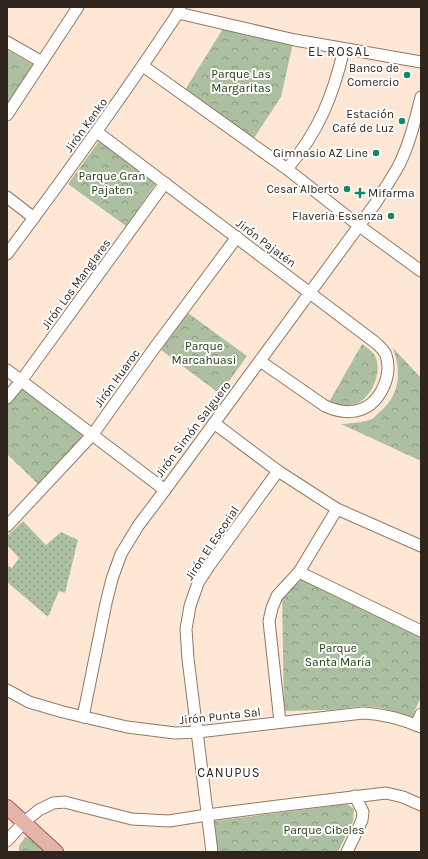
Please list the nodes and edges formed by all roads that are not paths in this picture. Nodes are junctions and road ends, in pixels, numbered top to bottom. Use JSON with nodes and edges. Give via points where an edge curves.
{"nodes":[{"id":1,"x":78,"y":7,"type":"edge"},
{"id":2,"x":179,"y":10,"type":"edge"},
{"id":3,"x":7,"y":42,"type":"edge"},
{"id":4,"x":344,"y":49,"type":"junction"},
{"id":5,"x":42,"y":62,"type":"junction"},
{"id":6,"x":421,"y":62,"type":"edge"},
{"id":7,"x":143,"y":66,"type":"junction"},
{"id":8,"x":421,"y":97,"type":"edge"},
{"id":9,"x":7,"y":115,"type":"edge"},
{"id":10,"x":97,"y":132,"type":"junction"},
{"id":11,"x":287,"y":169,"type":"junction"},
{"id":12,"x":165,"y":183,"type":"junction"},
{"id":13,"x":7,"y":197,"type":"edge"},
{"id":14,"x":34,"y":218,"type":"junction"},
{"id":15,"x":358,"y":225,"type":"junction"},
{"id":16,"x":237,"y":237,"type":"junction"},
{"id":17,"x":7,"y":254,"type":"edge"},
{"id":18,"x":421,"y":271,"type":"edge"},
{"id":19,"x":310,"y":293,"type":"junction"},
{"id":20,"x":260,"y":362,"type":"junction"},
{"id":21,"x":7,"y":370,"type":"edge"},
{"id":22,"x":21,"y":381,"type":"junction"},
{"id":23,"x":7,"y":398,"type":"edge"},
{"id":24,"x":214,"y":423,"type":"junction"},
{"id":25,"x":93,"y":434,"type":"junction"},
{"id":26,"x":278,"y":471,"type":"junction"},
{"id":27,"x":165,"y":490,"type":"junction"},
{"id":28,"x":337,"y":509,"type":"junction"},
{"id":29,"x":7,"y":526,"type":"edge"},
{"id":30,"x":421,"y":546,"type":"edge"},
{"id":31,"x":299,"y":572,"type":"junction"},
{"id":32,"x":421,"y":631,"type":"edge"},
{"id":33,"x":7,"y":690,"type":"edge"},
{"id":34,"x":421,"y":714,"type":"edge"},
{"id":35,"x":83,"y":717,"type":"junction"},
{"id":36,"x":280,"y":722,"type":"junction"},
{"id":37,"x":419,"y":726,"type":"edge"},
{"id":38,"x":198,"y":732,"type":"junction"},
{"id":39,"x":373,"y":794,"type":"junction"},
{"id":40,"x":355,"y":796,"type":"junction"},
{"id":41,"x":421,"y":805,"type":"edge"},
{"id":42,"x":7,"y":807,"type":"edge"},
{"id":43,"x":363,"y":812,"type":"junction"},
{"id":44,"x":207,"y":815,"type":"junction"},
{"id":45,"x":24,"y":822,"type":"junction"},
{"id":46,"x":7,"y":841,"type":"edge"},
{"id":47,"x":56,"y":852,"type":"edge"},
{"id":48,"x":212,"y":852,"type":"edge"},
{"id":49,"x":347,"y":852,"type":"edge"}],
"edges":[{"from":1,"to":5,"type":"street"},
{"from":2,"to":4,"type":"street","via":[[295,40]]},
{"from":2,"to":7,"type":"street","name":"Jirón Kenko"},
{"from":3,"to":5,"type":"street"},
{"from":4,"to":6,"type":"street"},
{"from":4,"to":11,"type":"street","via":[[328,103],[307,142]]},
{"from":5,"to":9,"type":"street"},
{"from":7,"to":10,"type":"street","name":"Jirón Kenko"},
{"from":7,"to":11,"type":"street"},
{"from":8,"to":15,"type":"street","name":"Jirón Simón Salguero","via":[[412,134],[399,165],[375,204]]},
{"from":10,"to":12,"type":"street","name":"Jirón Pajatén"},
{"from":10,"to":14,"type":"street","name":"Jirón Kenko"},
{"from":11,"to":15,"type":"street"},
{"from":12,"to":16,"type":"street","name":"Jirón Pajatén"},
{"from":12,"to":22,"type":"street","name":"Jirón Los Manglares"},
{"from":13,"to":14,"type":"street"},
{"from":14,"to":17,"type":"street","name":"Jirón Kenko"},
{"from":15,"to":18,"type":"street"},
{"from":15,"to":19,"type":"street","name":"Jirón Simón Salguero"},
{"from":16,"to":19,"type":"street","name":"Jirón Pajatén"},
{"from":16,"to":25,"type":"street","name":"Jirón Huaroc"},
{"from":19,"to":20,"type":"street","name":"Jirón Simón Salguero"},
{"from":19,"to":20,"type":"street","name":"Jirón Pajatén","via":[[376,343],[385,353],[388,365],[387,378],[375,400],[356,411],[333,410]]},
{"from":20,"to":24,"type":"street","name":"Jirón Simón Salguero"},
{"from":21,"to":22,"type":"street"},
{"from":22,"to":23,"type":"street","name":"Jirón Los Manglares"},
{"from":22,"to":25,"type":"street"},
{"from":24,"to":26,"type":"street"},
{"from":24,"to":27,"type":"street","name":"Jirón Simón Salguero"},
{"from":25,"to":27,"type":"street"},
{"from":25,"to":29,"type":"street","name":"Jirón Huaroc"},
{"from":26,"to":28,"type":"street"},
{"from":26,"to":38,"type":"street","name":"Jirón El Escorial","via":[[209,566],[198,583],[190,606],[186,628]]},
{"from":27,"to":35,"type":"street","name":"Jirón Simón Salguero","via":[[121,554],[106,603]]},
{"from":28,"to":30,"type":"street"},
{"from":28,"to":31,"type":"street"},
{"from":31,"to":32,"type":"street"},
{"from":31,"to":36,"type":"street","via":[[277,596],[269,621]]},
{"from":33,"to":35,"type":"street","name":"Jirón Punta Sal","via":[[29,702]]},
{"from":34,"to":37,"type":"street"},
{"from":35,"to":38,"type":"street","name":"Jirón Punta Sal","via":[[152,731],[175,734]]},
{"from":36,"to":37,"type":"street","name":"Jirón Punta Sal","via":[[363,713],[396,718]]},
{"from":36,"to":38,"type":"street","name":"Jirón Punta Sal"},
{"from":38,"to":44,"type":"street","name":"Jirón El Escorial"},
{"from":39,"to":40,"type":"street"},
{"from":39,"to":41,"type":"street","via":[[386,793]]},
{"from":39,"to":43,"type":"street"},
{"from":40,"to":43,"type":"street"},
{"from":40,"to":44,"type":"street"},
{"from":42,"to":45,"type":"main road"},
{"from":43,"to":49,"type":"street","via":[[362,820]]},
{"from":44,"to":45,"type":"street","via":[[169,822],[151,821],[119,817],[65,802],[53,803]]},
{"from":44,"to":48,"type":"street","name":"Jirón El Escorial"},
{"from":45,"to":46,"type":"street"},
{"from":45,"to":47,"type":"main road"}]}
